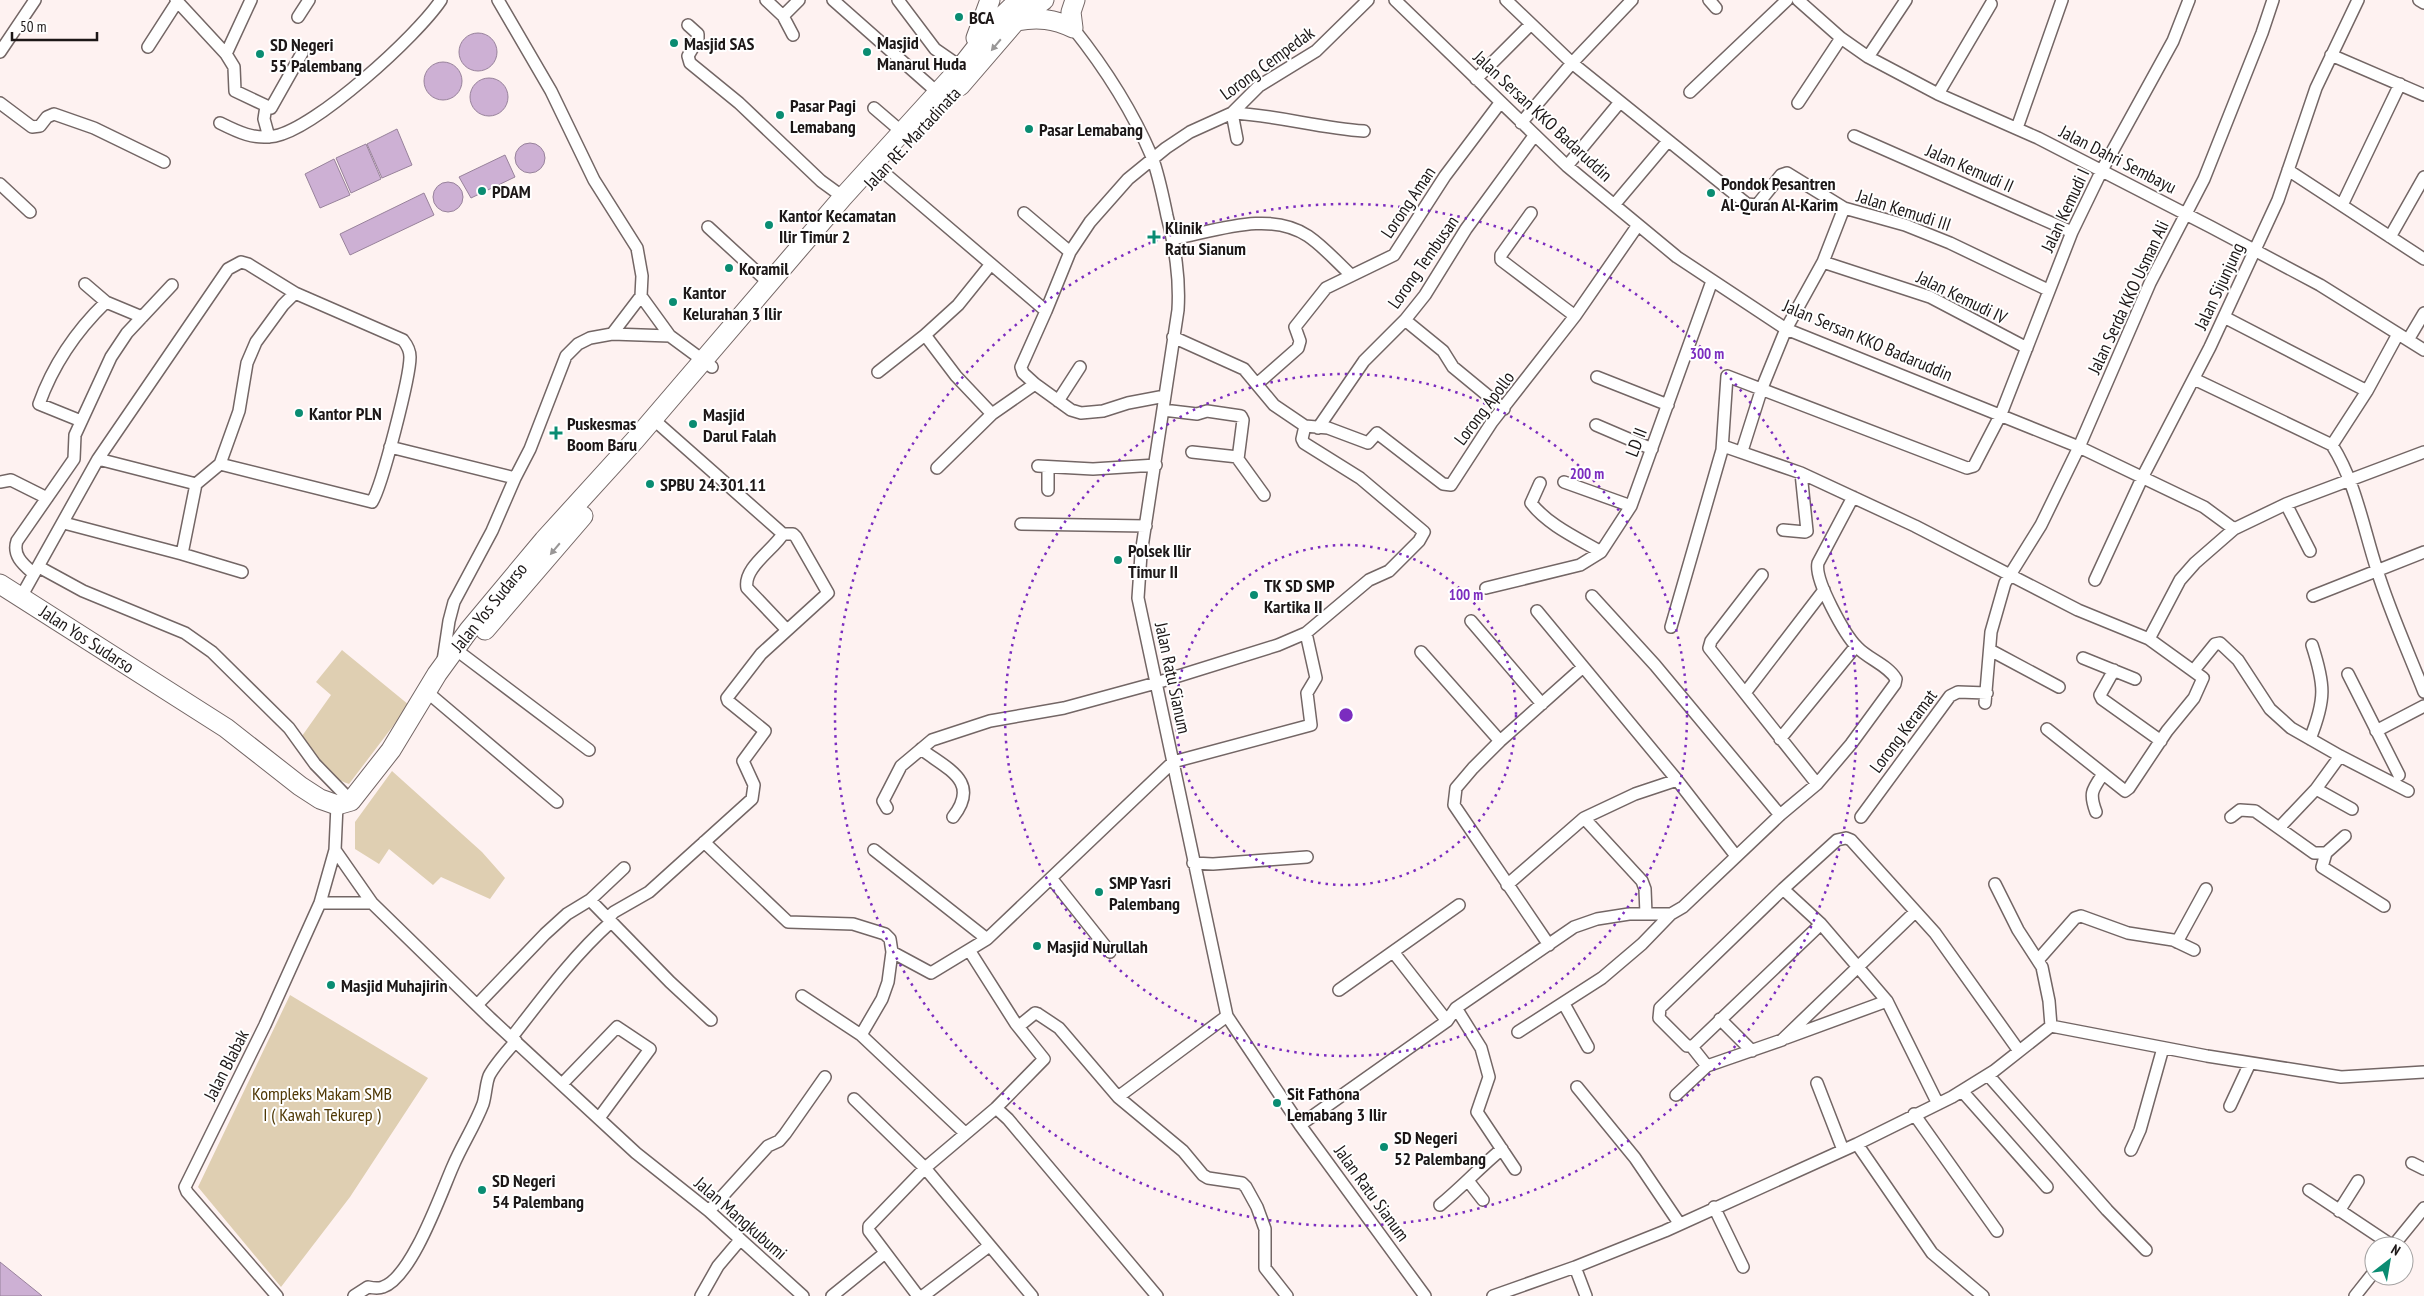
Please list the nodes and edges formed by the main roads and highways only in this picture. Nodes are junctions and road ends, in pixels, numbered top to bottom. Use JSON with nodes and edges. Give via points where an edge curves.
{"nodes":[{"id":1,"x":990,"y":0,"type":"edge"},
{"id":2,"x":1019,"y":0,"type":"edge"},
{"id":3,"x":1044,"y":0,"type":"edge"},
{"id":4,"x":1075,"y":0,"type":"edge"},
{"id":5,"x":1016,"y":21,"type":"junction"},
{"id":6,"x":965,"y":61,"type":"junction"},
{"id":7,"x":707,"y":364,"type":"junction"},
{"id":8,"x":656,"y":422,"type":"junction"},
{"id":9,"x":0,"y":584,"type":"edge"},
{"id":10,"x":414,"y":712,"type":"junction"}],
"edges":[{"from":1,"to":6,"type":"highway"},
{"from":2,"to":6,"type":"highway","via":[[997,20]]},
{"from":3,"to":5,"type":"highway","name":"Jalan RE. Martadinata"},
{"from":4,"to":5,"type":"highway","via":[[1071,12],[1073,28],[1035,18]]},
{"from":5,"to":7,"type":"highway","name":"Jalan RE. Martadinata","one_way":true},
{"from":6,"to":7,"type":"highway","via":[[769,283]]},
{"from":7,"to":8,"type":"highway","name":"Jalan RE. Martadinata"},
{"from":8,"to":10,"type":"highway","name":"Jalan RE. Martadinata","one_way":true,"via":[[463,655],[433,697]]},
{"from":8,"to":10,"type":"highway","name":"Jalan Yos Sudarso","via":[[544,540],[442,666]]},
{"from":9,"to":10,"type":"highway","name":"Jalan Yos Sudarso","via":[[226,728],[300,786],[341,809],[391,750]]}]}
